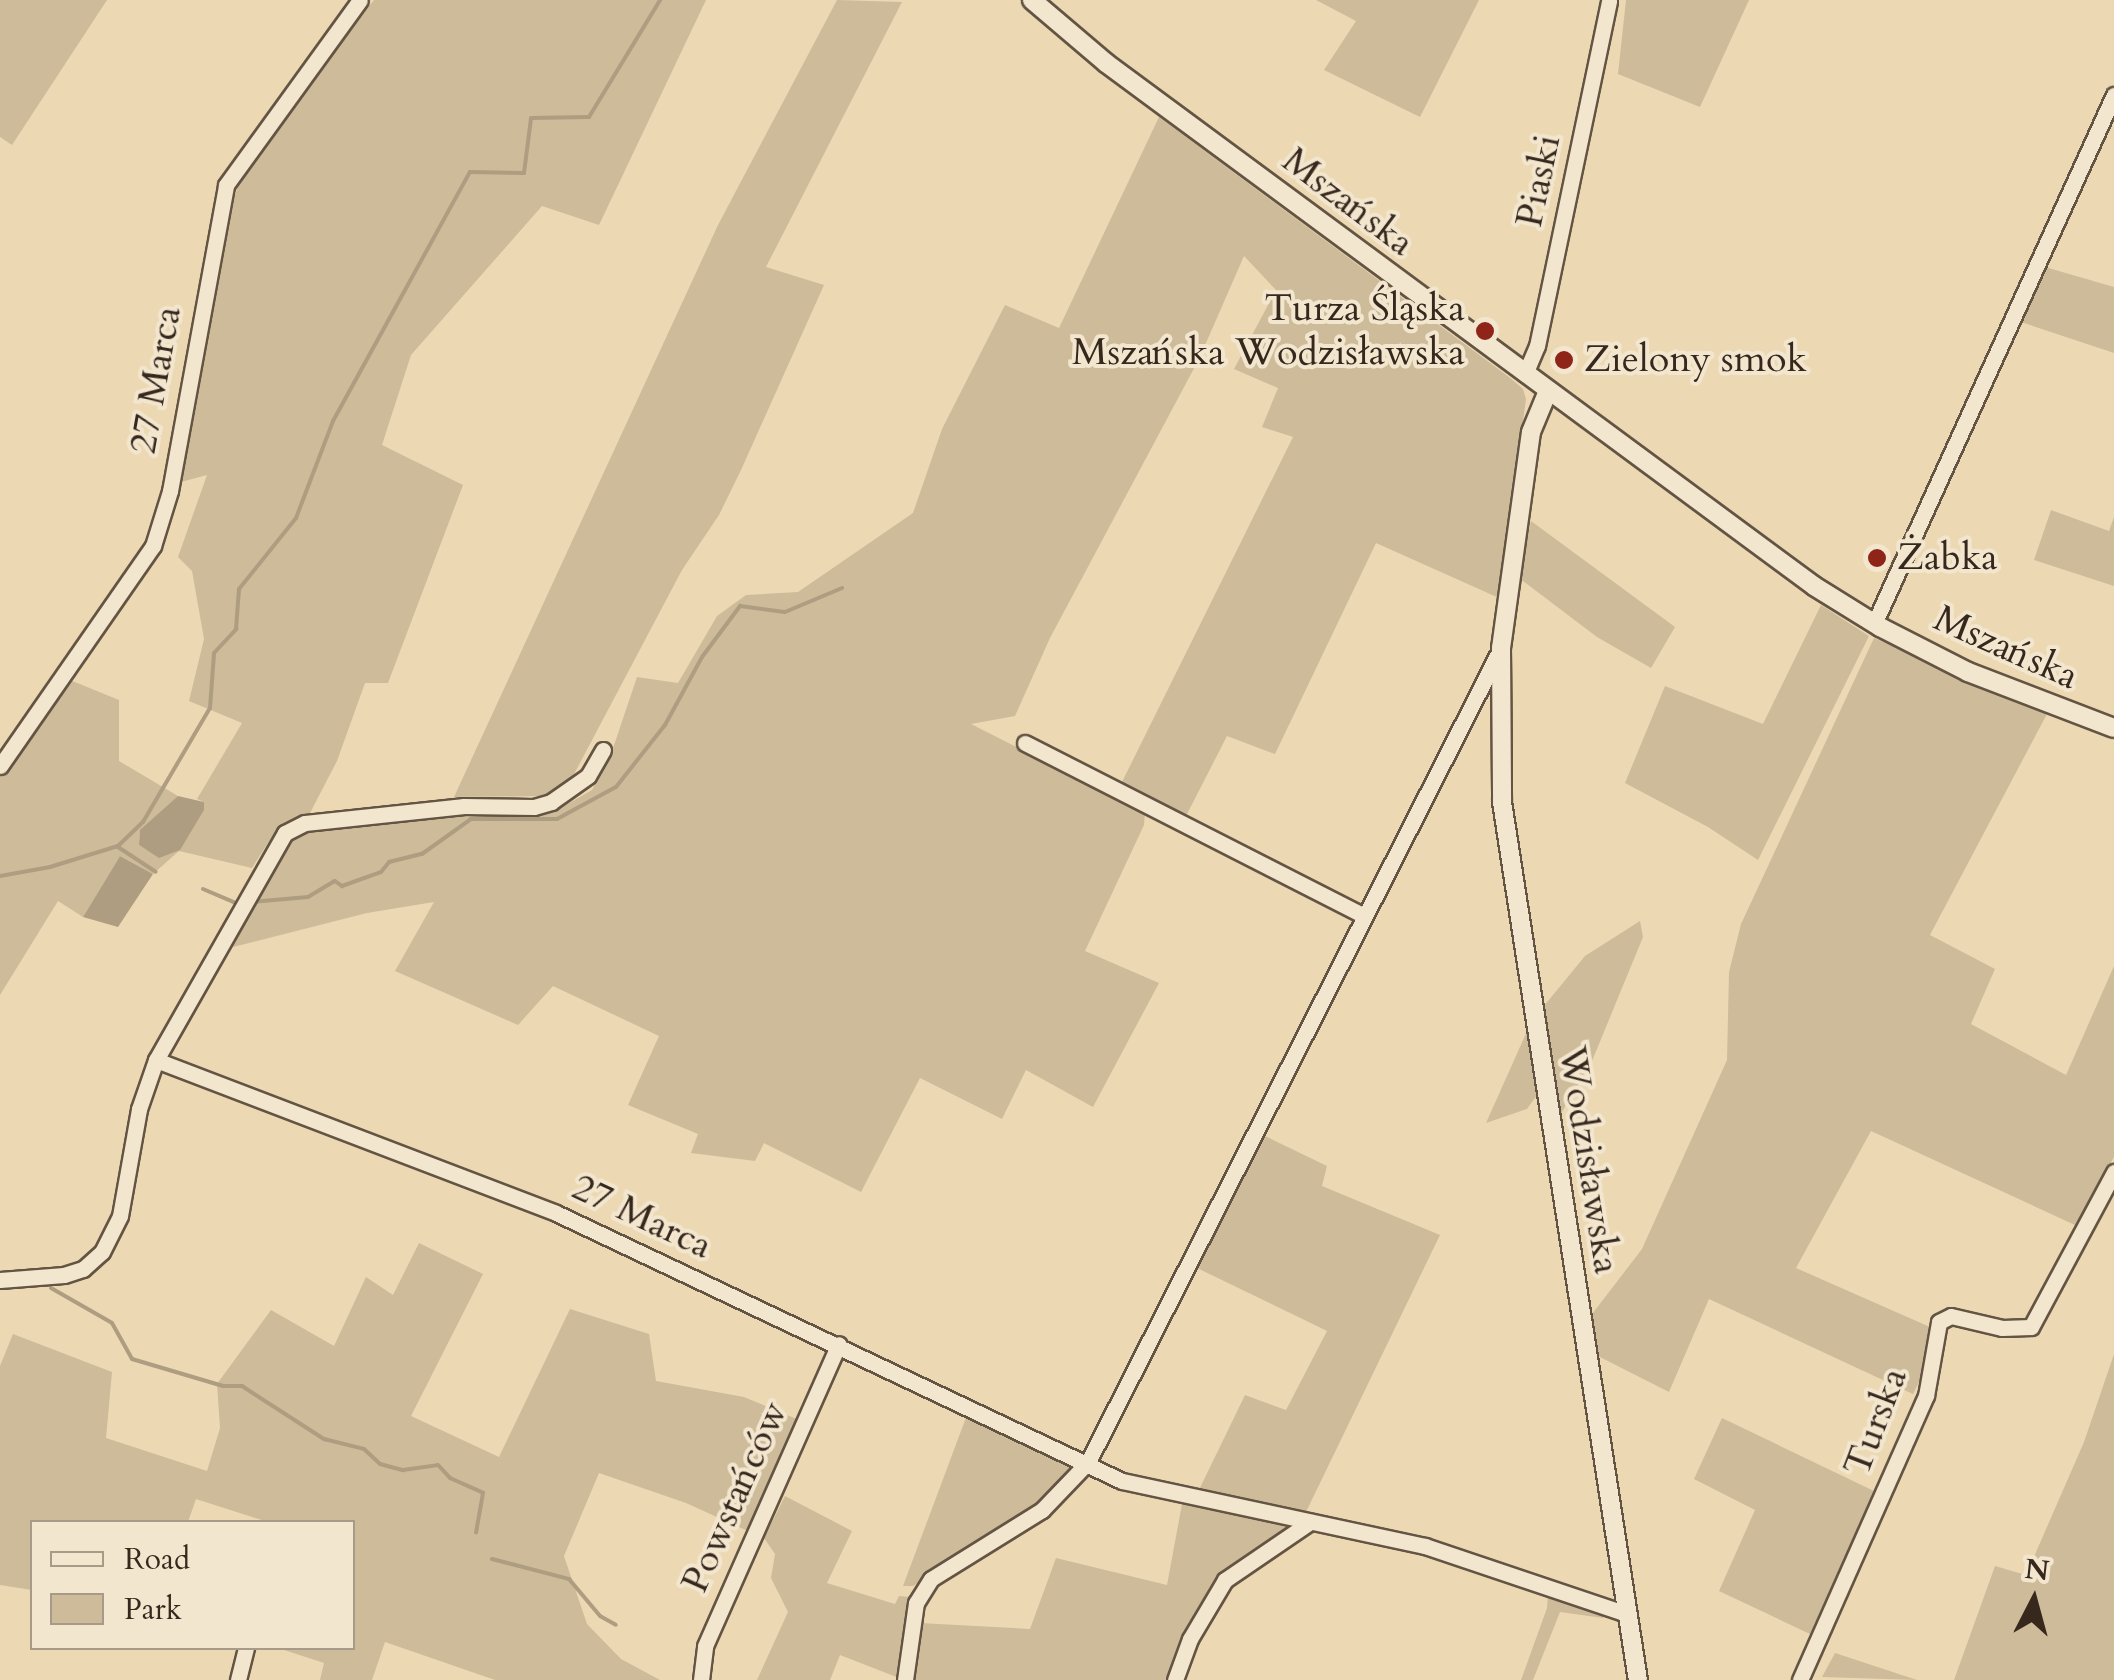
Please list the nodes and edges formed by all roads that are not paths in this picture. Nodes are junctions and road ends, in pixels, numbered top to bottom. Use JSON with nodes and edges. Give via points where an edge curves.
{"nodes":[{"id":1,"x":360,"y":0,"type":"edge"},
{"id":2,"x":1032,"y":0,"type":"edge"},
{"id":3,"x":1609,"y":0,"type":"edge"},
{"id":4,"x":2114,"y":95,"type":"edge"},
{"id":5,"x":1525,"y":374,"type":"junction"},
{"id":6,"x":1548,"y":391,"type":"junction"},
{"id":7,"x":1874,"y":624,"type":"junction"},
{"id":8,"x":1501,"y":648,"type":"junction"},
{"id":9,"x":2114,"y":728,"type":"edge"},
{"id":10,"x":1025,"y":743,"type":"dead end"},
{"id":11,"x":604,"y":750,"type":"dead end"},
{"id":12,"x":0,"y":766,"type":"edge"},
{"id":13,"x":1364,"y":916,"type":"junction"},
{"id":14,"x":156,"y":1060,"type":"junction"},
{"id":15,"x":2114,"y":1172,"type":"edge"},
{"id":16,"x":0,"y":1280,"type":"edge"},
{"id":17,"x":840,"y":1344,"type":"junction"},
{"id":18,"x":1088,"y":1462,"type":"junction"},
{"id":19,"x":1310,"y":1522,"type":"junction"},
{"id":20,"x":1628,"y":1614,"type":"junction"},
{"id":21,"x":246,"y":1650,"type":"edge"},
{"id":22,"x":238,"y":1680,"type":"edge"},
{"id":23,"x":701,"y":1680,"type":"edge"},
{"id":24,"x":905,"y":1680,"type":"edge"},
{"id":25,"x":1174,"y":1680,"type":"edge"},
{"id":26,"x":1638,"y":1680,"type":"edge"},
{"id":27,"x":1800,"y":1680,"type":"edge"}],
"edges":[{"from":1,"to":12,"type":"street","name":"27 Marca","via":[[226,185],[170,491],[153,546]]},
{"from":2,"to":5,"type":"street","name":"Mszańska","via":[[1106,63]]},
{"from":3,"to":5,"type":"street","name":"Piaski"},
{"from":4,"to":7,"type":"street","name":"Mszańska"},
{"from":5,"to":6,"type":"street","name":"Mszańska"},
{"from":6,"to":7,"type":"street","name":"Mszańska"},
{"from":6,"to":8,"type":"street","name":"Wodzisławska","via":[[1528,445]]},
{"from":7,"to":9,"type":"street","name":"Mszańska","via":[[1968,672]]},
{"from":8,"to":13,"type":"street","name":"Wodzisławska"},
{"from":8,"to":20,"type":"street","name":"Wodzisławska","via":[[1502,802]]},
{"from":10,"to":13,"type":"street"},
{"from":11,"to":14,"type":"street","via":[[588,776],[534,807],[464,806],[305,823],[284,833]]},
{"from":13,"to":18,"type":"street","name":"Wodzisławska"},
{"from":14,"to":16,"type":"street","via":[[139,1108],[120,1216],[102,1252],[64,1275]]},
{"from":14,"to":17,"type":"street","name":"27 Marca","via":[[556,1213]]},
{"from":15,"to":27,"type":"street","name":"Turska","via":[[2031,1327],[1951,1316],[1940,1322],[1926,1396]]},
{"from":17,"to":18,"type":"street","name":"27 Marca"},
{"from":17,"to":23,"type":"street","name":"Powstańców","via":[[705,1646]]},
{"from":18,"to":19,"type":"street","via":[[1122,1480]]},
{"from":18,"to":24,"type":"street","via":[[1042,1510],[930,1579],[916,1603]]},
{"from":19,"to":20,"type":"street","via":[[1425,1546]]},
{"from":19,"to":25,"type":"street","via":[[1225,1580]]},
{"from":20,"to":26,"type":"street","name":"Wodzisławska"},
{"from":21,"to":22,"type":"street"}]}
